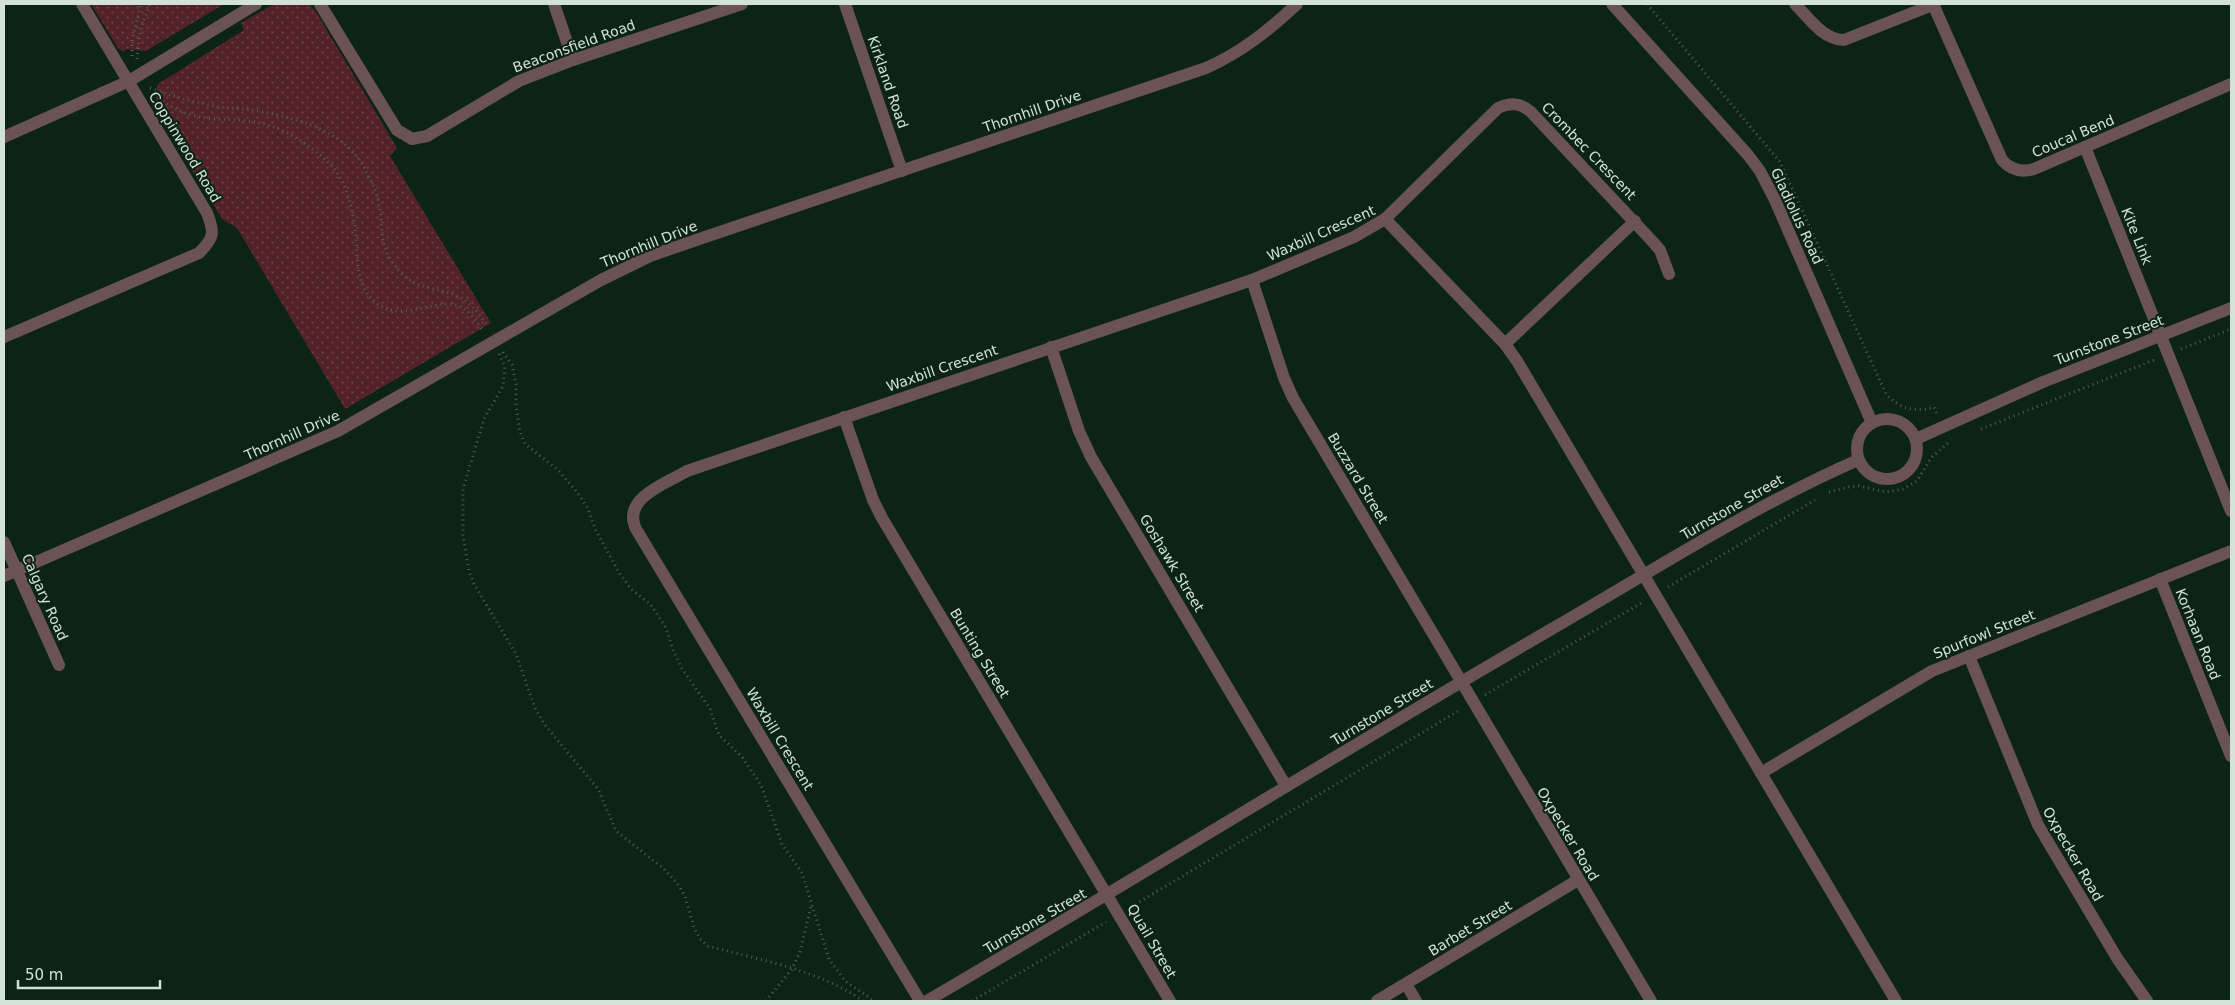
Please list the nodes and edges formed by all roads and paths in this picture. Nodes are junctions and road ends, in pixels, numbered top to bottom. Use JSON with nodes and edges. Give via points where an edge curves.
{"nodes":[{"id":1,"x":82,"y":4,"type":"edge"},
{"id":2,"x":141,"y":4,"type":"edge"},
{"id":3,"x":150,"y":4,"type":"edge"},
{"id":4,"x":256,"y":4,"type":"edge"},
{"id":5,"x":320,"y":4,"type":"edge"},
{"id":6,"x":554,"y":4,"type":"edge"},
{"id":7,"x":742,"y":4,"type":"edge"},
{"id":8,"x":845,"y":4,"type":"edge"},
{"id":9,"x":1297,"y":4,"type":"edge"},
{"id":10,"x":1612,"y":4,"type":"edge"},
{"id":11,"x":1795,"y":4,"type":"edge"},
{"id":12,"x":1934,"y":4,"type":"edge"},
{"id":13,"x":573,"y":60,"type":"junction"},
{"id":14,"x":143,"y":73,"type":"junction"},
{"id":15,"x":129,"y":81,"type":"junction"},
{"id":16,"x":2231,"y":84,"type":"edge"},
{"id":17,"x":151,"y":88,"type":"junction"},
{"id":18,"x":4,"y":138,"type":"edge"},
{"id":19,"x":2085,"y":147,"type":"junction"},
{"id":20,"x":902,"y":171,"type":"junction"},
{"id":21,"x":1385,"y":219,"type":"junction"},
{"id":22,"x":1634,"y":221,"type":"junction"},
{"id":23,"x":1668,"y":274,"type":"dead end"},
{"id":24,"x":1252,"y":280,"type":"junction"},
{"id":25,"x":2231,"y":308,"type":"edge"},
{"id":26,"x":2231,"y":329,"type":"edge"},
{"id":27,"x":2161,"y":336,"type":"junction"},
{"id":28,"x":4,"y":337,"type":"edge"},
{"id":29,"x":494,"y":342,"type":"junction"},
{"id":30,"x":1504,"y":344,"type":"junction"},
{"id":31,"x":1051,"y":347,"type":"junction"},
{"id":32,"x":2168,"y":354,"type":"junction"},
{"id":33,"x":844,"y":418,"type":"junction"},
{"id":34,"x":1872,"y":423,"type":"junction"},
{"id":35,"x":1974,"y":432,"type":"dead end"},
{"id":36,"x":1916,"y":439,"type":"junction"},
{"id":37,"x":1955,"y":439,"type":"dead end"},
{"id":38,"x":1858,"y":460,"type":"junction"},
{"id":39,"x":1827,"y":493,"type":"dead end"},
{"id":40,"x":1818,"y":498,"type":"dead end"},
{"id":41,"x":2231,"y":511,"type":"edge"},
{"id":42,"x":4,"y":542,"type":"edge"},
{"id":43,"x":2231,"y":551,"type":"edge"},
{"id":44,"x":16,"y":571,"type":"junction"},
{"id":45,"x":1644,"y":575,"type":"junction"},
{"id":46,"x":4,"y":576,"type":"edge"},
{"id":47,"x":2160,"y":579,"type":"junction"},
{"id":48,"x":1656,"y":595,"type":"junction"},
{"id":49,"x":1970,"y":656,"type":"junction"},
{"id":50,"x":59,"y":665,"type":"dead end"},
{"id":51,"x":1461,"y":682,"type":"junction"},
{"id":52,"x":1473,"y":702,"type":"junction"},
{"id":53,"x":2231,"y":756,"type":"edge"},
{"id":54,"x":1761,"y":773,"type":"junction"},
{"id":55,"x":1286,"y":786,"type":"junction"},
{"id":56,"x":1578,"y":880,"type":"junction"},
{"id":57,"x":1108,"y":896,"type":"junction"},
{"id":58,"x":811,"y":906,"type":"junction"},
{"id":59,"x":1119,"y":914,"type":"junction"},
{"id":60,"x":792,"y":968,"type":"junction"},
{"id":61,"x":1406,"y":984,"type":"junction"},
{"id":62,"x":766,"y":1001,"type":"edge"},
{"id":63,"x":864,"y":1001,"type":"edge"},
{"id":64,"x":874,"y":1001,"type":"edge"},
{"id":65,"x":920,"y":1001,"type":"edge"},
{"id":66,"x":927,"y":1001,"type":"edge"},
{"id":67,"x":972,"y":1001,"type":"edge"},
{"id":68,"x":1170,"y":1001,"type":"edge"},
{"id":69,"x":1377,"y":1001,"type":"edge"},
{"id":70,"x":1416,"y":1001,"type":"edge"},
{"id":71,"x":1651,"y":1001,"type":"edge"},
{"id":72,"x":1896,"y":1001,"type":"edge"},
{"id":73,"x":2147,"y":1001,"type":"edge"}],
"edges":[{"from":1,"to":15,"type":"street","name":"Coppinwood Road"},
{"from":2,"to":14,"type":"path","via":[[132,40],[132,57]]},
{"from":3,"to":14,"type":"path","via":[[140,31],[137,58]]},
{"from":4,"to":14,"type":"street"},
{"from":5,"to":13,"type":"street","name":"Beaconsfield Road","via":[[396,130],[412,139],[427,136],[519,81]]},
{"from":6,"to":13,"type":"street"},
{"from":7,"to":13,"type":"street","name":"Beaconsfield Road"},
{"from":8,"to":20,"type":"street","name":"Kirkland Road"},
{"from":9,"to":20,"type":"street","name":"Thornhill Drive","via":[[1259,38],[1206,68]]},
{"from":10,"to":34,"type":"street","name":"Gladiolus Road","via":[[1736,140],[1760,172]]},
{"from":11,"to":12,"type":"street","via":[[1826,35],[1837,40]]},
{"from":12,"to":19,"type":"street","name":"Coucal Bend","via":[[2006,165],[2027,171]]},
{"from":14,"to":15,"type":"street"},
{"from":14,"to":17,"type":"path"},
{"from":15,"to":18,"type":"street"},
{"from":15,"to":28,"type":"street","name":"Coppinwood Road","via":[[207,213],[213,232],[209,242],[199,253]]},
{"from":16,"to":19,"type":"street","name":"Coucal Bend"},
{"from":17,"to":29,"type":"path","via":[[186,101],[274,114],[316,126],[338,139],[354,152],[363,166],[378,198],[382,242],[402,275],[423,287],[454,294],[473,306]]},
{"from":17,"to":29,"type":"path","via":[[153,97],[189,114],[264,124],[289,133],[306,145],[330,164],[343,184],[356,236],[358,270],[365,291],[376,303],[392,310],[414,311],[457,305]]},
{"from":19,"to":27,"type":"street","name":"Kite Link"},
{"from":20,"to":29,"type":"street","name":"Thornhill Drive","via":[[650,256],[601,280]]},
{"from":21,"to":22,"type":"street","name":"Crombec Crescent","via":[[1498,108],[1510,104],[1531,112]]},
{"from":21,"to":24,"type":"street","name":"Waxbill Crescent","via":[[1354,237]]},
{"from":21,"to":30,"type":"street","name":"Waxbill Crescent"},
{"from":22,"to":23,"type":"street","name":"Crombec Crescent","via":[[1660,250]]},
{"from":22,"to":30,"type":"street","name":"Crombec Crescent"},
{"from":24,"to":31,"type":"street","name":"Waxbill Crescent"},
{"from":24,"to":51,"type":"street","name":"Buzzard Street","via":[[1293,398]]},
{"from":25,"to":27,"type":"street","name":"Turnstone Street"},
{"from":26,"to":32,"type":"path"},
{"from":27,"to":32,"type":"street","name":"Kite Link"},
{"from":27,"to":36,"type":"street","name":"Turnstone Street","via":[[2043,382]]},
{"from":29,"to":44,"type":"street","name":"Thornhill Drive","via":[[338,431]]},
{"from":29,"to":58,"type":"path","via":[[512,365],[520,432],[525,444],[558,470],[577,492],[620,574],[650,605],[666,628],[672,650],[710,709],[719,735],[742,757],[761,785],[782,844],[802,873]]},
{"from":29,"to":60,"type":"path","via":[[505,367],[503,386],[484,419],[462,506],[465,555],[474,584],[516,654],[535,708],[545,725],[598,789],[616,831],[677,883],[700,939],[708,946]]},
{"from":30,"to":45,"type":"street","name":"Waxbill Crescent"},
{"from":31,"to":33,"type":"street","name":"Waxbill Crescent"},
{"from":31,"to":55,"type":"street","name":"Goshawk Street","via":[[1091,457]]},
{"from":32,"to":35,"type":"path"},
{"from":32,"to":41,"type":"street","name":"Kite Link"},
{"from":33,"to":57,"type":"street","name":"Bunting Street","via":[[882,518]]},
{"from":33,"to":65,"type":"street","name":"Waxbill Crescent","via":[[687,471],[639,501],[633,521]]},
{"from":34,"to":36,"type":"street","via":[[1892,419],[1903,423]]},
{"from":34,"to":38,"type":"street","via":[[1858,439]]},
{"from":36,"to":38,"type":"street","via":[[1916,460],[1902,476],[1892,480],[1872,476]]},
{"from":37,"to":39,"type":"path","via":[[1937,451],[1917,481],[1903,489],[1886,492],[1859,486]]},
{"from":38,"to":45,"type":"street","name":"Turnstone Street","via":[[1802,484]]},
{"from":40,"to":48,"type":"path"},
{"from":42,"to":44,"type":"street","name":"Calgary Road"},
{"from":43,"to":47,"type":"street","name":"Spurfowl Street"},
{"from":44,"to":46,"type":"street","name":"Thornhill Drive"},
{"from":44,"to":50,"type":"street","name":"Calgary Road"},
{"from":45,"to":48,"type":"street","name":"Waxbill Crescent"},
{"from":45,"to":51,"type":"street","name":"Turnstone Street"},
{"from":47,"to":49,"type":"street","name":"Spurfowl Street"},
{"from":47,"to":53,"type":"street","name":"Korhaan Road"},
{"from":48,"to":52,"type":"path"},
{"from":48,"to":54,"type":"street","name":"Waxbill Crescent"},
{"from":49,"to":54,"type":"street","name":"Spurfowl Street","via":[[1932,671]]},
{"from":49,"to":73,"type":"street","name":"Oxpecker Road","via":[[2038,825],[2117,958]]},
{"from":51,"to":52,"type":"street","name":"Oxpecker Road"},
{"from":51,"to":55,"type":"street","name":"Turnstone Street"},
{"from":52,"to":56,"type":"street","name":"Oxpecker Road"},
{"from":52,"to":59,"type":"path"},
{"from":54,"to":72,"type":"street","name":"Waxbill Crescent"},
{"from":55,"to":57,"type":"street","name":"Turnstone Street"},
{"from":56,"to":61,"type":"street","name":"Barbet Street"},
{"from":56,"to":71,"type":"street","name":"Oxpecker Road"},
{"from":57,"to":59,"type":"street","name":"Quail Street"},
{"from":57,"to":66,"type":"street","name":"Turnstone Street"},
{"from":58,"to":60,"type":"path","via":[[800,952]]},
{"from":58,"to":64,"type":"path","via":[[829,960],[845,981]]},
{"from":59,"to":67,"type":"path"},
{"from":59,"to":68,"type":"street","name":"Quail Street"},
{"from":60,"to":62,"type":"path"},
{"from":60,"to":63,"type":"path"},
{"from":61,"to":69,"type":"street","name":"Barbet Street"},
{"from":61,"to":70,"type":"street"}]}
